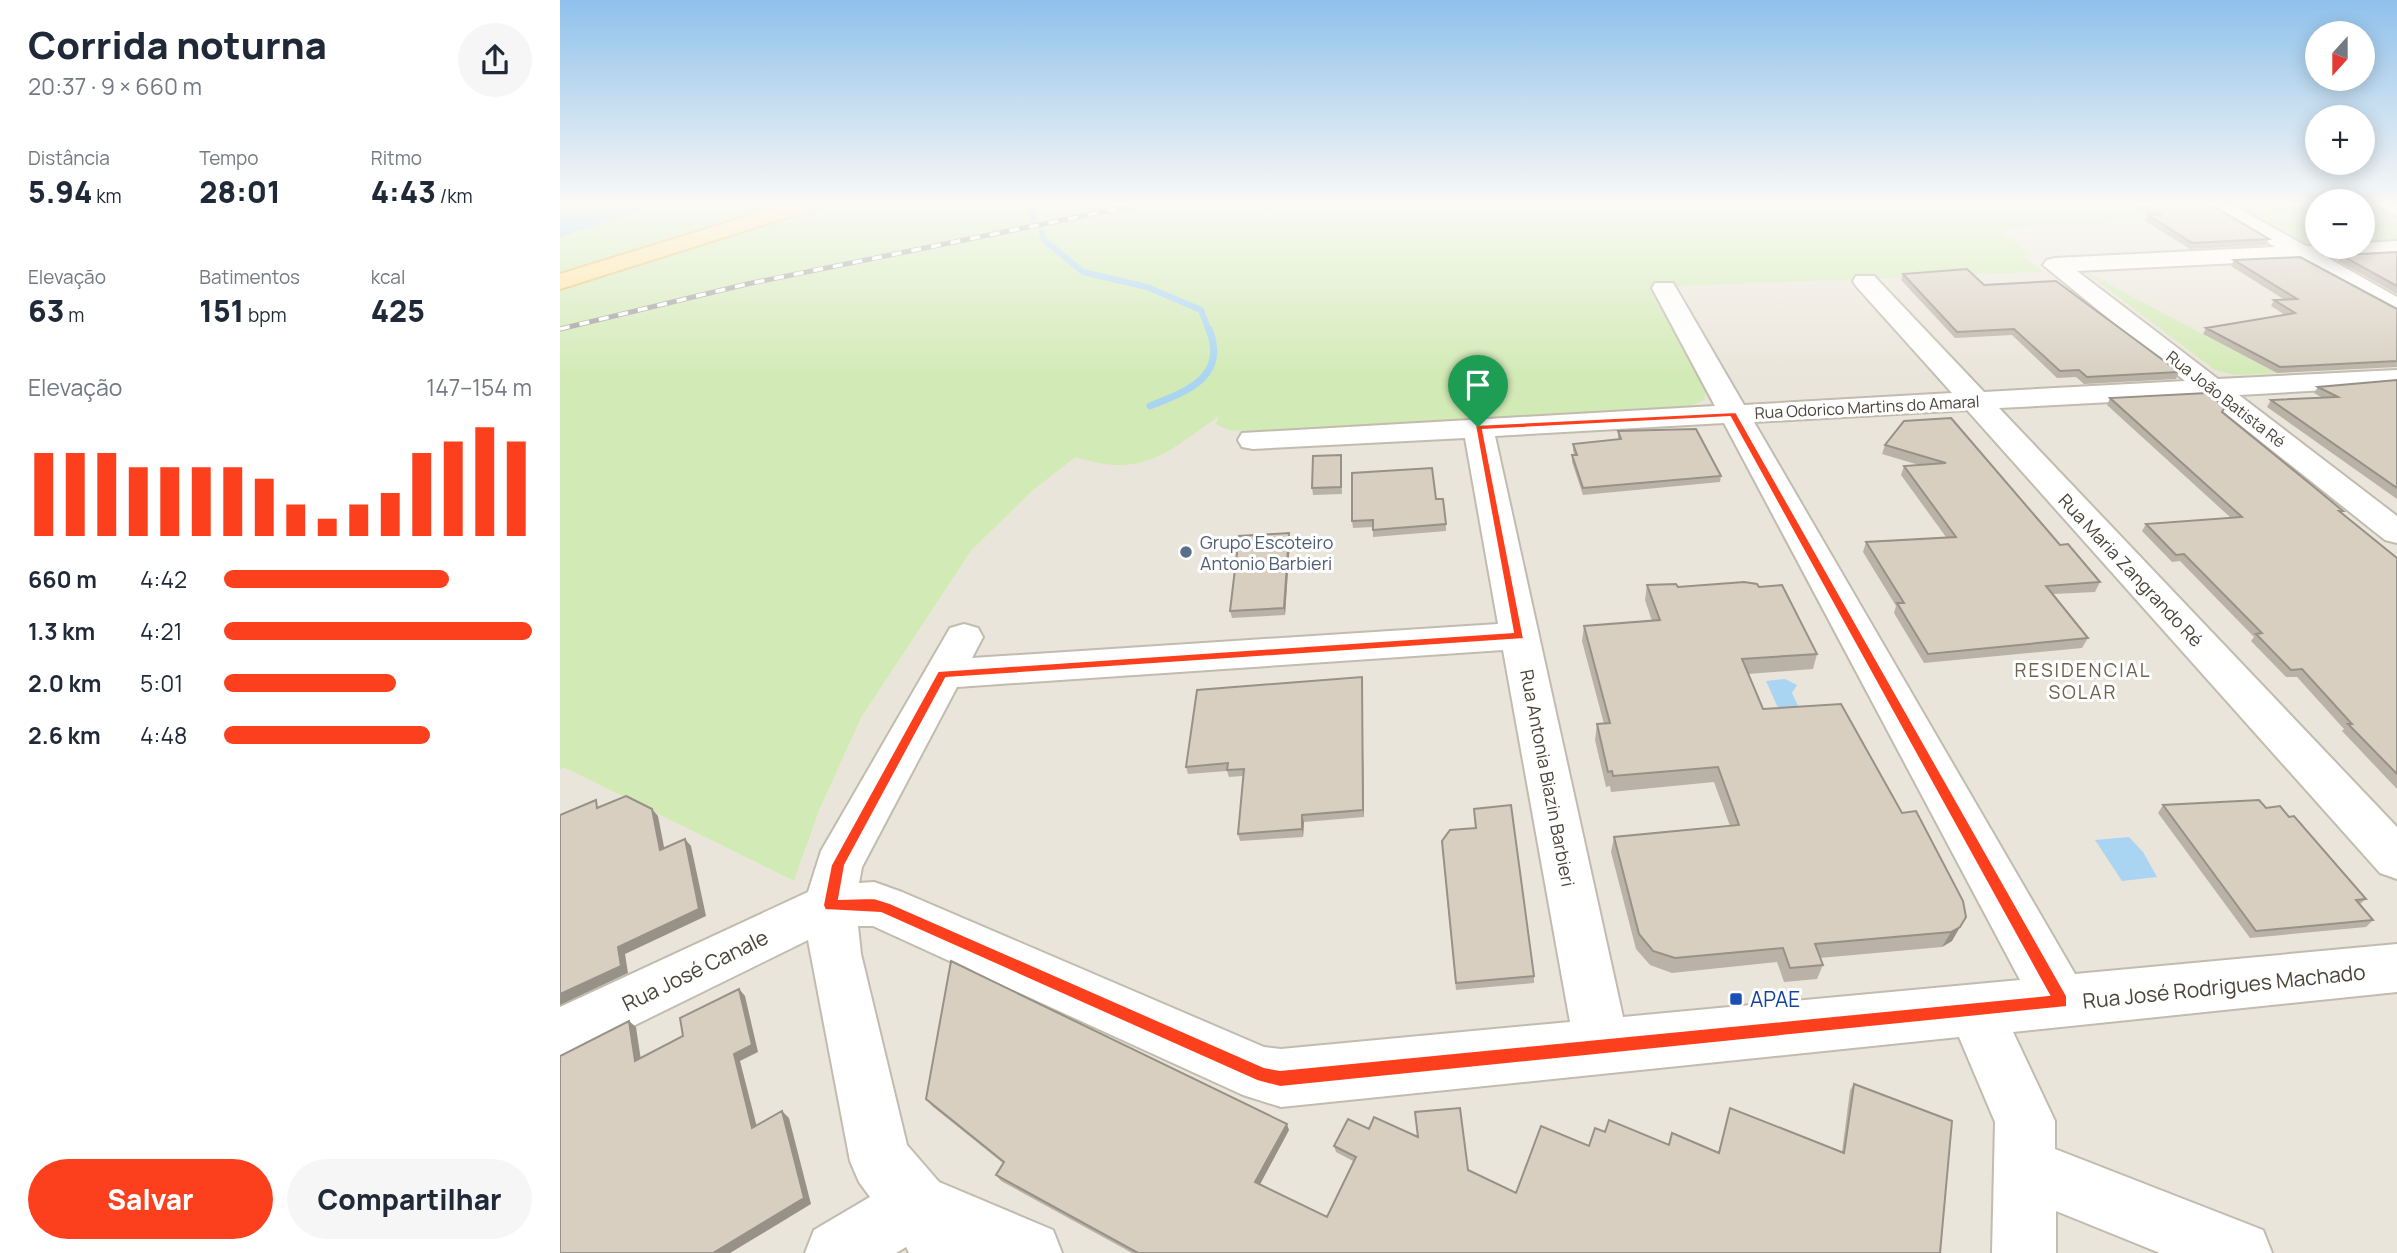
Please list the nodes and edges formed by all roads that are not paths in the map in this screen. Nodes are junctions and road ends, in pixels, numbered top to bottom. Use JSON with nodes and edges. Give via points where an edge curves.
{"nodes":[{"id":1,"x":626,"y":261,"type":"edge"},
{"id":2,"x":2122,"y":261,"type":"edge"},
{"id":3,"x":2318,"y":261,"type":"edge"},
{"id":4,"x":1865,"y":281,"type":"dead end"},
{"id":5,"x":560,"y":282,"type":"edge"},
{"id":6,"x":1664,"y":288,"type":"dead end"},
{"id":7,"x":2397,"y":307,"type":"edge"},
{"id":8,"x":2397,"y":378,"type":"edge"},
{"id":9,"x":2213,"y":389,"type":"junction"},
{"id":10,"x":1977,"y":401,"type":"junction"},
{"id":11,"x":1733,"y":414,"type":"junction"},
{"id":12,"x":1478,"y":427,"type":"junction"},
{"id":13,"x":1253,"y":440,"type":"dead end"},
{"id":14,"x":2397,"y":533,"type":"edge"},
{"id":15,"x":1520,"y":636,"type":"junction"},
{"id":16,"x":2397,"y":859,"type":"edge"},
{"id":17,"x":830,"y":905,"type":"junction"},
{"id":18,"x":2397,"y":968,"type":"edge"},
{"id":19,"x":2061,"y":1002,"type":"junction"},
{"id":20,"x":1974,"y":1010,"type":"junction"},
{"id":21,"x":560,"y":1035,"type":"edge"},
{"id":22,"x":1602,"y":1047,"type":"junction"},
{"id":23,"x":2025,"y":1168,"type":"junction"},
{"id":24,"x":930,"y":1229,"type":"edge"},
{"id":25,"x":837,"y":1253,"type":"edge"},
{"id":26,"x":1030,"y":1253,"type":"edge"},
{"id":27,"x":2024,"y":1253,"type":"edge"},
{"id":28,"x":2241,"y":1253,"type":"edge"}],
"edges":[{"from":1,"to":5,"type":"main road"},
{"from":2,"to":9,"type":"street","name":"Rua João Batista Ré","via":[[2055,265]]},
{"from":3,"to":7,"type":"street"},
{"from":4,"to":10,"type":"street","name":"Rua Maria Zangrando Ré"},
{"from":6,"to":11,"type":"street"},
{"from":8,"to":9,"type":"street","name":"Rua Odorico Martins do Amaral"},
{"from":9,"to":10,"type":"street","name":"Rua Odorico Martins do Amaral"},
{"from":9,"to":14,"type":"street","name":"Rua João Batista Ré"},
{"from":10,"to":11,"type":"street","name":"Rua Odorico Martins do Amaral"},
{"from":10,"to":16,"type":"street","name":"Rua Maria Zangrando Ré"},
{"from":11,"to":12,"type":"street","name":"Rua Odorico Martins do Amaral"},
{"from":11,"to":19,"type":"street"},
{"from":12,"to":13,"type":"street","name":"Rua Odorico Martins do Amaral"},
{"from":12,"to":15,"type":"street","name":"Rua Antonia Biazin Barbieri"},
{"from":15,"to":17,"type":"street","via":[[953,656],[838,865]]},
{"from":15,"to":22,"type":"street","name":"Rua Antonia Biazin Barbieri"},
{"from":17,"to":21,"type":"street","name":"Rua José Canale"},
{"from":17,"to":22,"type":"street","name":"Rua José Rodrigues Machado","via":[[884,907],[1263,1075],[1280,1078]]},
{"from":17,"to":24,"type":"street","via":[[835,954],[880,1161]]},
{"from":18,"to":19,"type":"street","name":"Rua José Rodrigues Machado"},
{"from":19,"to":20,"type":"street","name":"Rua José Rodrigues Machado"},
{"from":20,"to":22,"type":"street","name":"Rua José Rodrigues Machado"},
{"from":20,"to":23,"type":"street","via":[[2025,1121]]},
{"from":23,"to":27,"type":"street"},
{"from":23,"to":28,"type":"street"},
{"from":24,"to":25,"type":"street"},
{"from":24,"to":26,"type":"street"}]}
